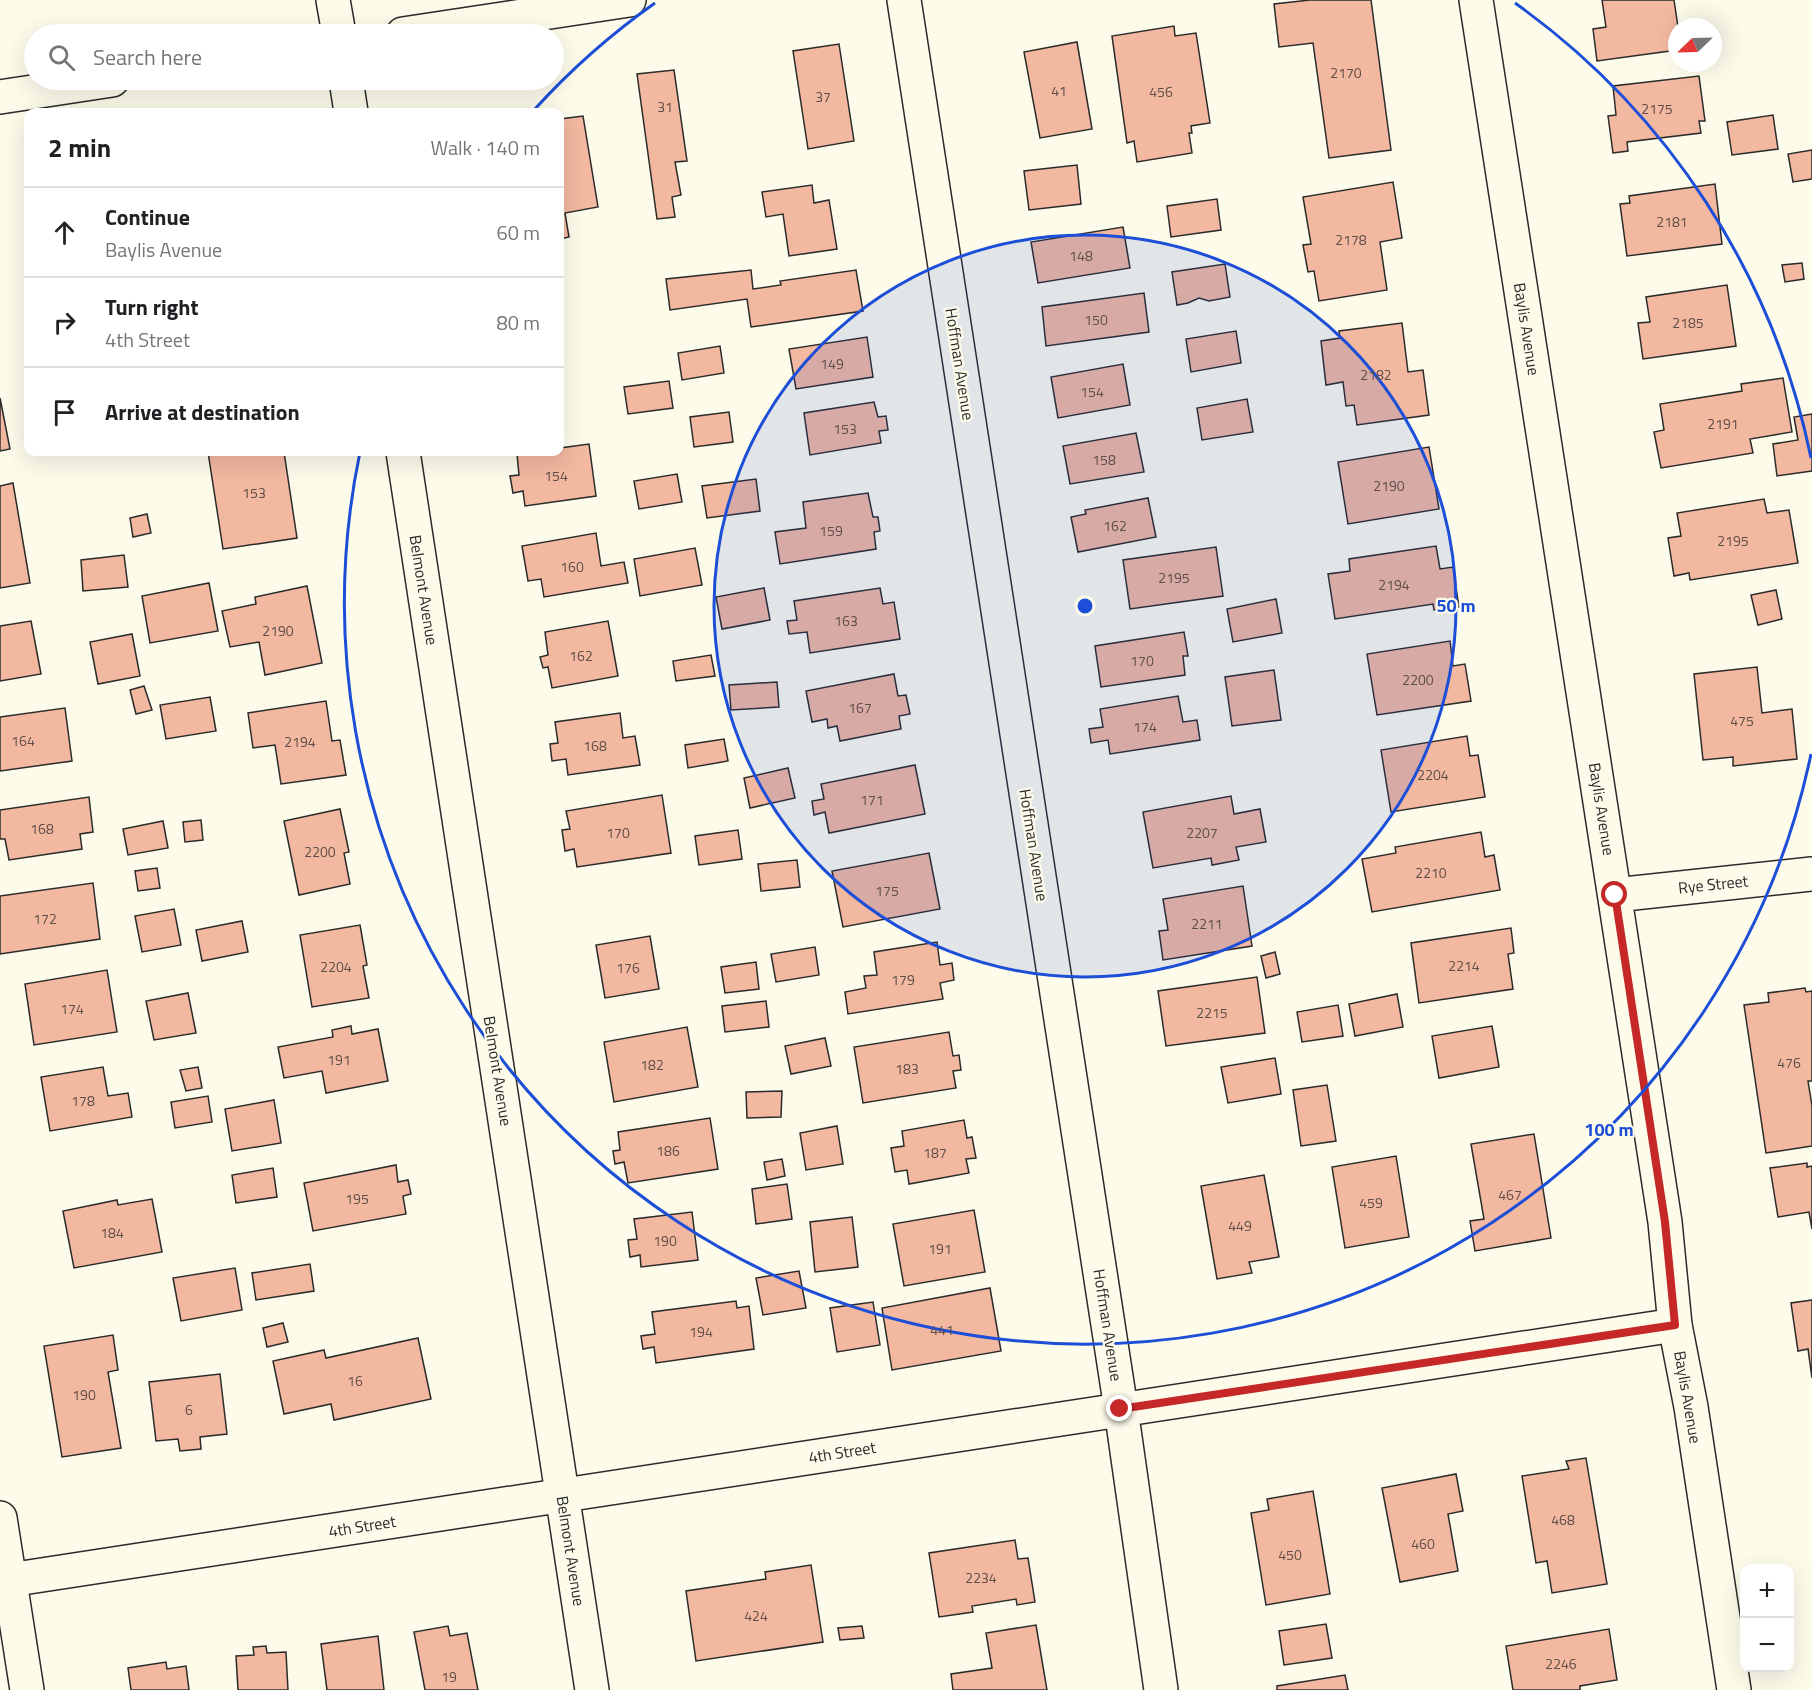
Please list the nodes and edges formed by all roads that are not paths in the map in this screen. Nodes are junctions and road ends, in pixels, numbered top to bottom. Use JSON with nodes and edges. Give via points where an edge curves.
{"nodes":[{"id":1,"x":333,"y":0,"type":"edge"},
{"id":2,"x":629,"y":0,"type":"edge"},
{"id":3,"x":904,"y":0,"type":"edge"},
{"id":4,"x":1476,"y":0,"type":"edge"},
{"id":5,"x":337,"y":24,"type":"edge"},
{"id":6,"x":469,"y":24,"type":"edge"},
{"id":7,"x":46,"y":90,"type":"edge"},
{"id":8,"x":347,"y":90,"type":"edge"},
{"id":9,"x":0,"y":97,"type":"edge"},
{"id":10,"x":350,"y":108,"type":"edge"},
{"id":11,"x":404,"y":456,"type":"edge"},
{"id":12,"x":1812,"y":873,"type":"edge"},
{"id":13,"x":1615,"y":895,"type":"junction"},
{"id":14,"x":1675,"y":1325,"type":"junction"},
{"id":15,"x":1120,"y":1409,"type":"junction"},
{"id":16,"x":562,"y":1495,"type":"junction"},
{"id":17,"x":0,"y":1518,"type":"edge"},
{"id":18,"x":9,"y":1580,"type":"junction"},
{"id":19,"x":27,"y":1690,"type":"edge"},
{"id":20,"x":592,"y":1690,"type":"edge"},
{"id":21,"x":1161,"y":1690,"type":"edge"},
{"id":22,"x":1734,"y":1690,"type":"edge"}],
"edges":[{"from":1,"to":5,"type":"street"},
{"from":2,"to":6,"type":"street"},
{"from":3,"to":15,"type":"street","name":"Hoffman Avenue"},
{"from":4,"to":13,"type":"street","name":"Baylis Avenue"},
{"from":7,"to":9,"type":"street"},
{"from":8,"to":10,"type":"street"},
{"from":11,"to":16,"type":"street","name":"Belmont Avenue"},
{"from":12,"to":13,"type":"street","name":"Rye Street"},
{"from":13,"to":14,"type":"street","name":"Baylis Avenue","via":[[1665,1222]]},
{"from":14,"to":15,"type":"street","name":"4th Street"},
{"from":14,"to":22,"type":"street","name":"Baylis Avenue"},
{"from":15,"to":16,"type":"street","name":"4th Street"},
{"from":15,"to":21,"type":"street","name":"Hoffman Avenue"},
{"from":16,"to":18,"type":"street","name":"4th Street"},
{"from":16,"to":20,"type":"street","name":"Belmont Avenue"},
{"from":17,"to":18,"type":"street"},
{"from":18,"to":19,"type":"street"}]}
